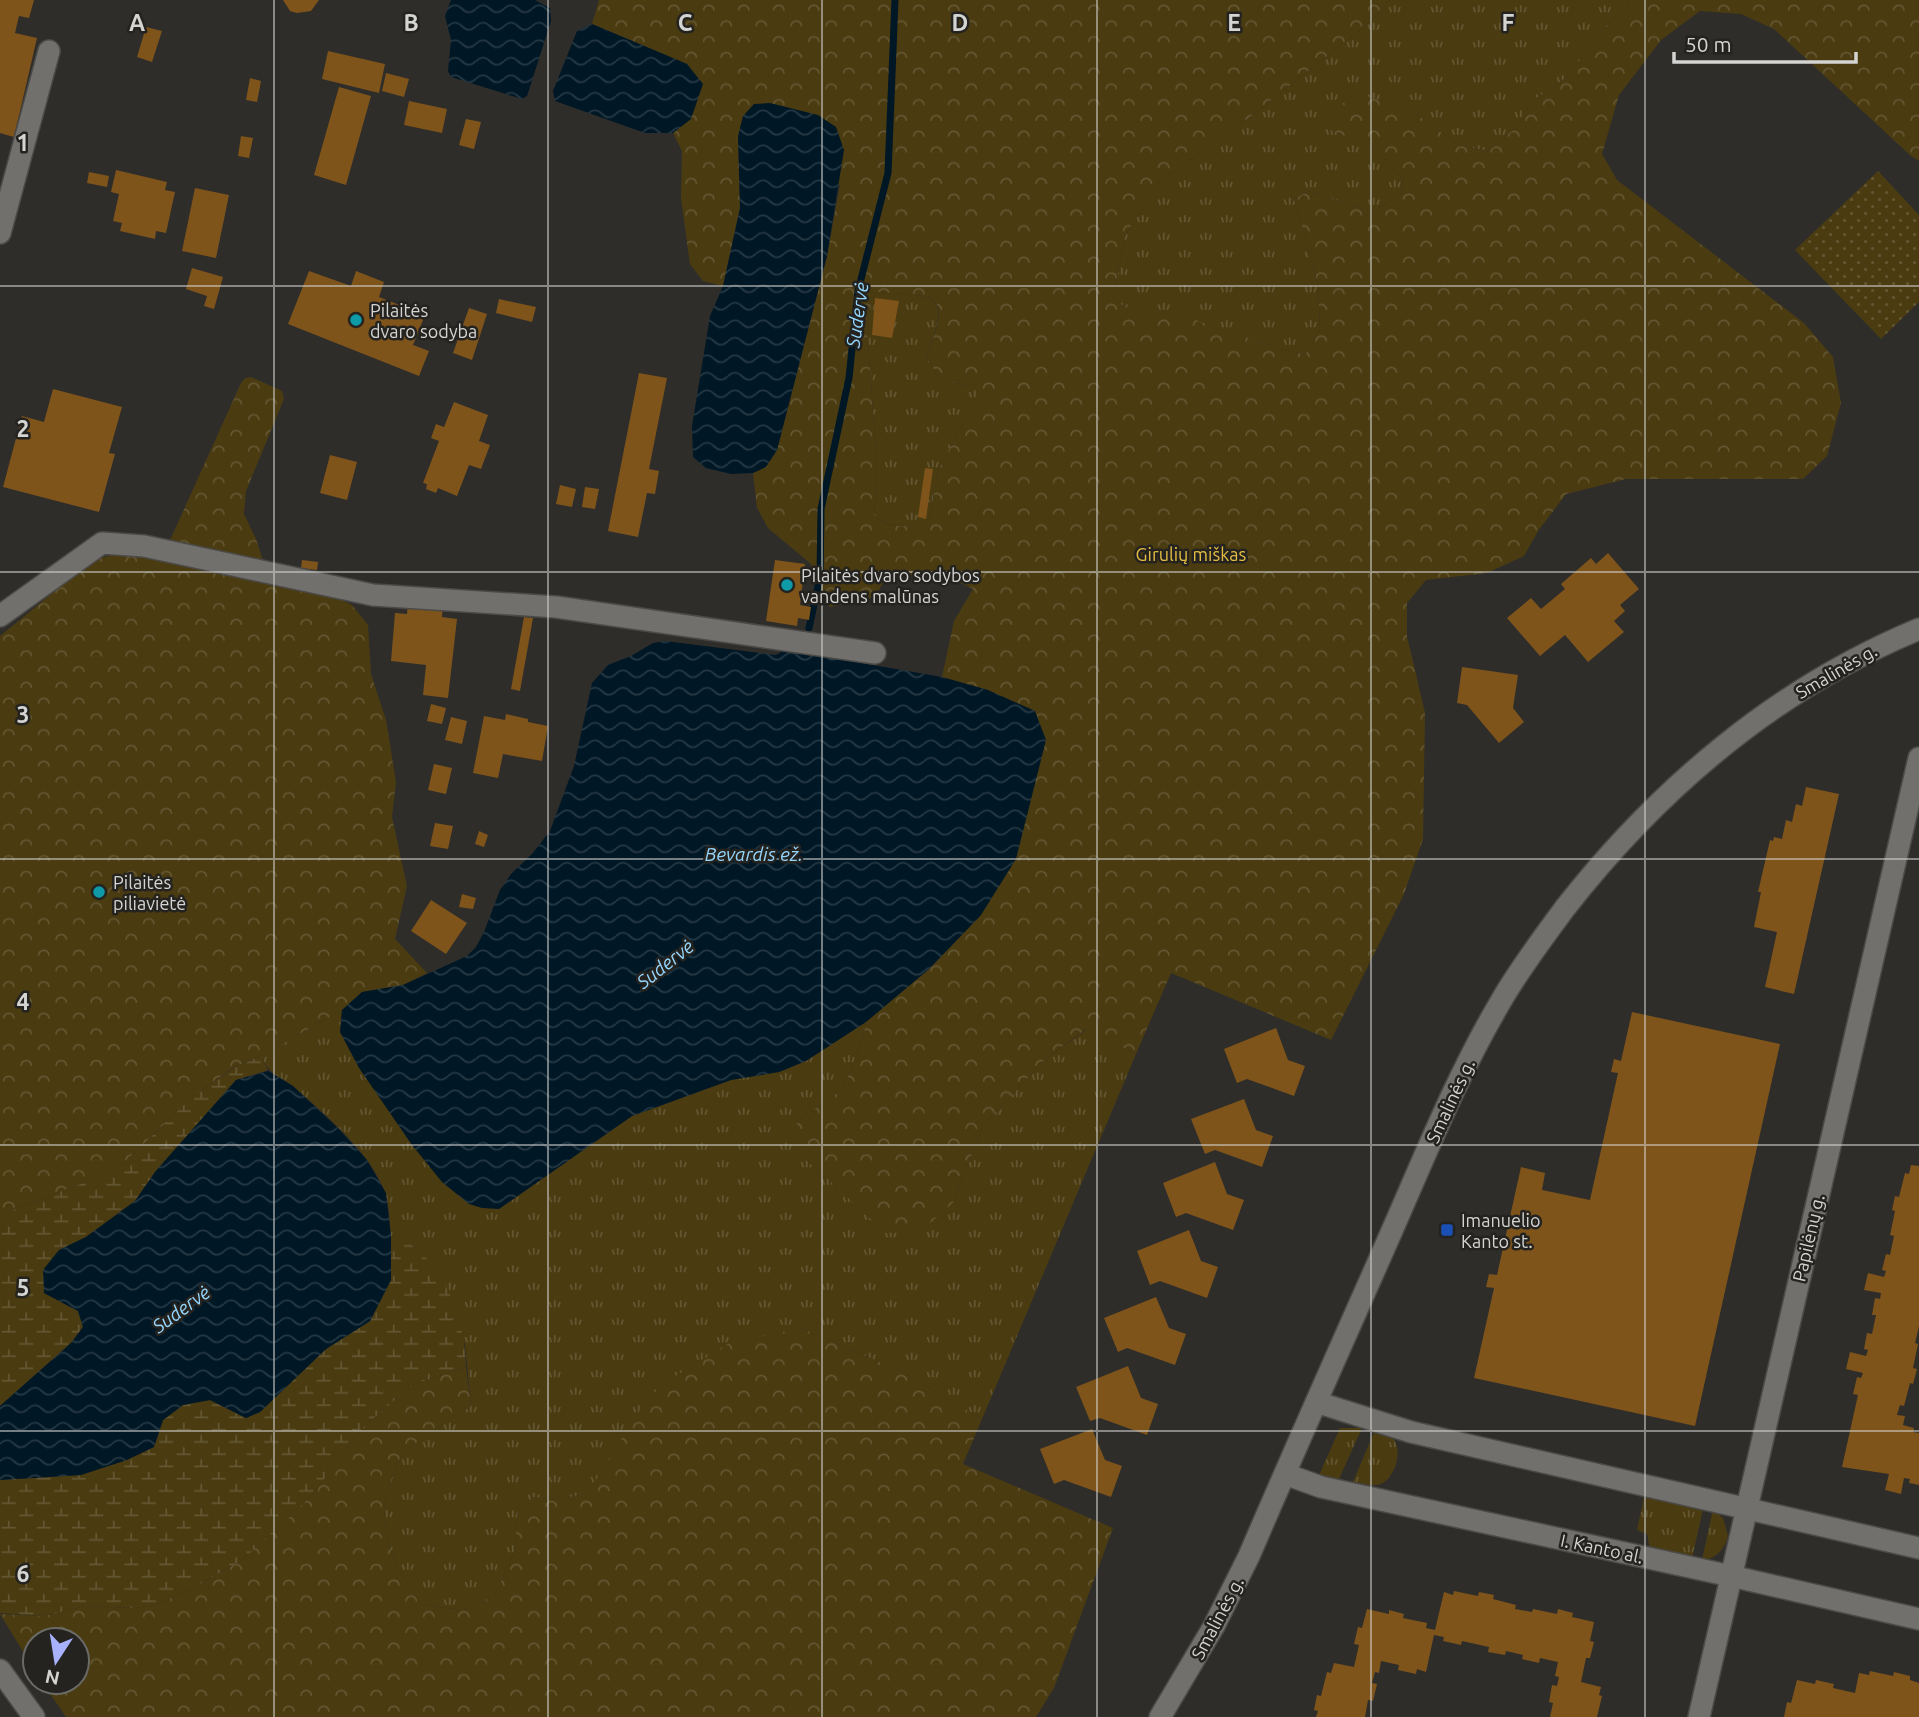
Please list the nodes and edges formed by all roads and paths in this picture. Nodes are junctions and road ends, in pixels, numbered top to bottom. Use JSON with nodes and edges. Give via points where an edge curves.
{"nodes":[{"id":1,"x":49,"y":51,"type":"dead end"},
{"id":2,"x":0,"y":233,"type":"edge"},
{"id":3,"x":0,"y":616,"type":"edge"},
{"id":4,"x":1919,"y":629,"type":"edge"},
{"id":5,"x":875,"y":653,"type":"dead end"},
{"id":6,"x":1919,"y":758,"type":"edge"},
{"id":7,"x":1316,"y":1402,"type":"junction"},
{"id":8,"x":1285,"y":1474,"type":"junction"},
{"id":9,"x":1746,"y":1508,"type":"junction"},
{"id":10,"x":1919,"y":1548,"type":"edge"},
{"id":11,"x":1731,"y":1576,"type":"junction"},
{"id":12,"x":1919,"y":1619,"type":"edge"},
{"id":13,"x":0,"y":1670,"type":"edge"},
{"id":14,"x":34,"y":1717,"type":"edge"},
{"id":15,"x":1160,"y":1717,"type":"edge"},
{"id":16,"x":1699,"y":1717,"type":"edge"}],
"edges":[{"from":1,"to":2,"type":"street"},
{"from":3,"to":5,"type":"street","via":[[102,543],[144,546],[373,596],[556,607]]},
{"from":4,"to":7,"type":"street","name":"Smalinės g.","via":[[1809,685],[1741,730],[1662,799],[1602,862],[1545,934],[1503,997],[1454,1089]]},
{"from":6,"to":9,"type":"street","name":"Papilėnų g."},
{"from":7,"to":8,"type":"street","name":"Smalinės g."},
{"from":7,"to":9,"type":"street","via":[[1410,1432]]},
{"from":8,"to":11,"type":"street","name":"I. Kanto al.","via":[[1321,1487]]},
{"from":8,"to":15,"type":"street","name":"Smalinės g.","via":[[1214,1626]]},
{"from":9,"to":10,"type":"street"},
{"from":9,"to":11,"type":"street","name":"Papilėnų g."},
{"from":11,"to":12,"type":"street","name":"I. Kanto al."},
{"from":11,"to":16,"type":"street","name":"Papilėnų g."},
{"from":13,"to":14,"type":"street"}]}
